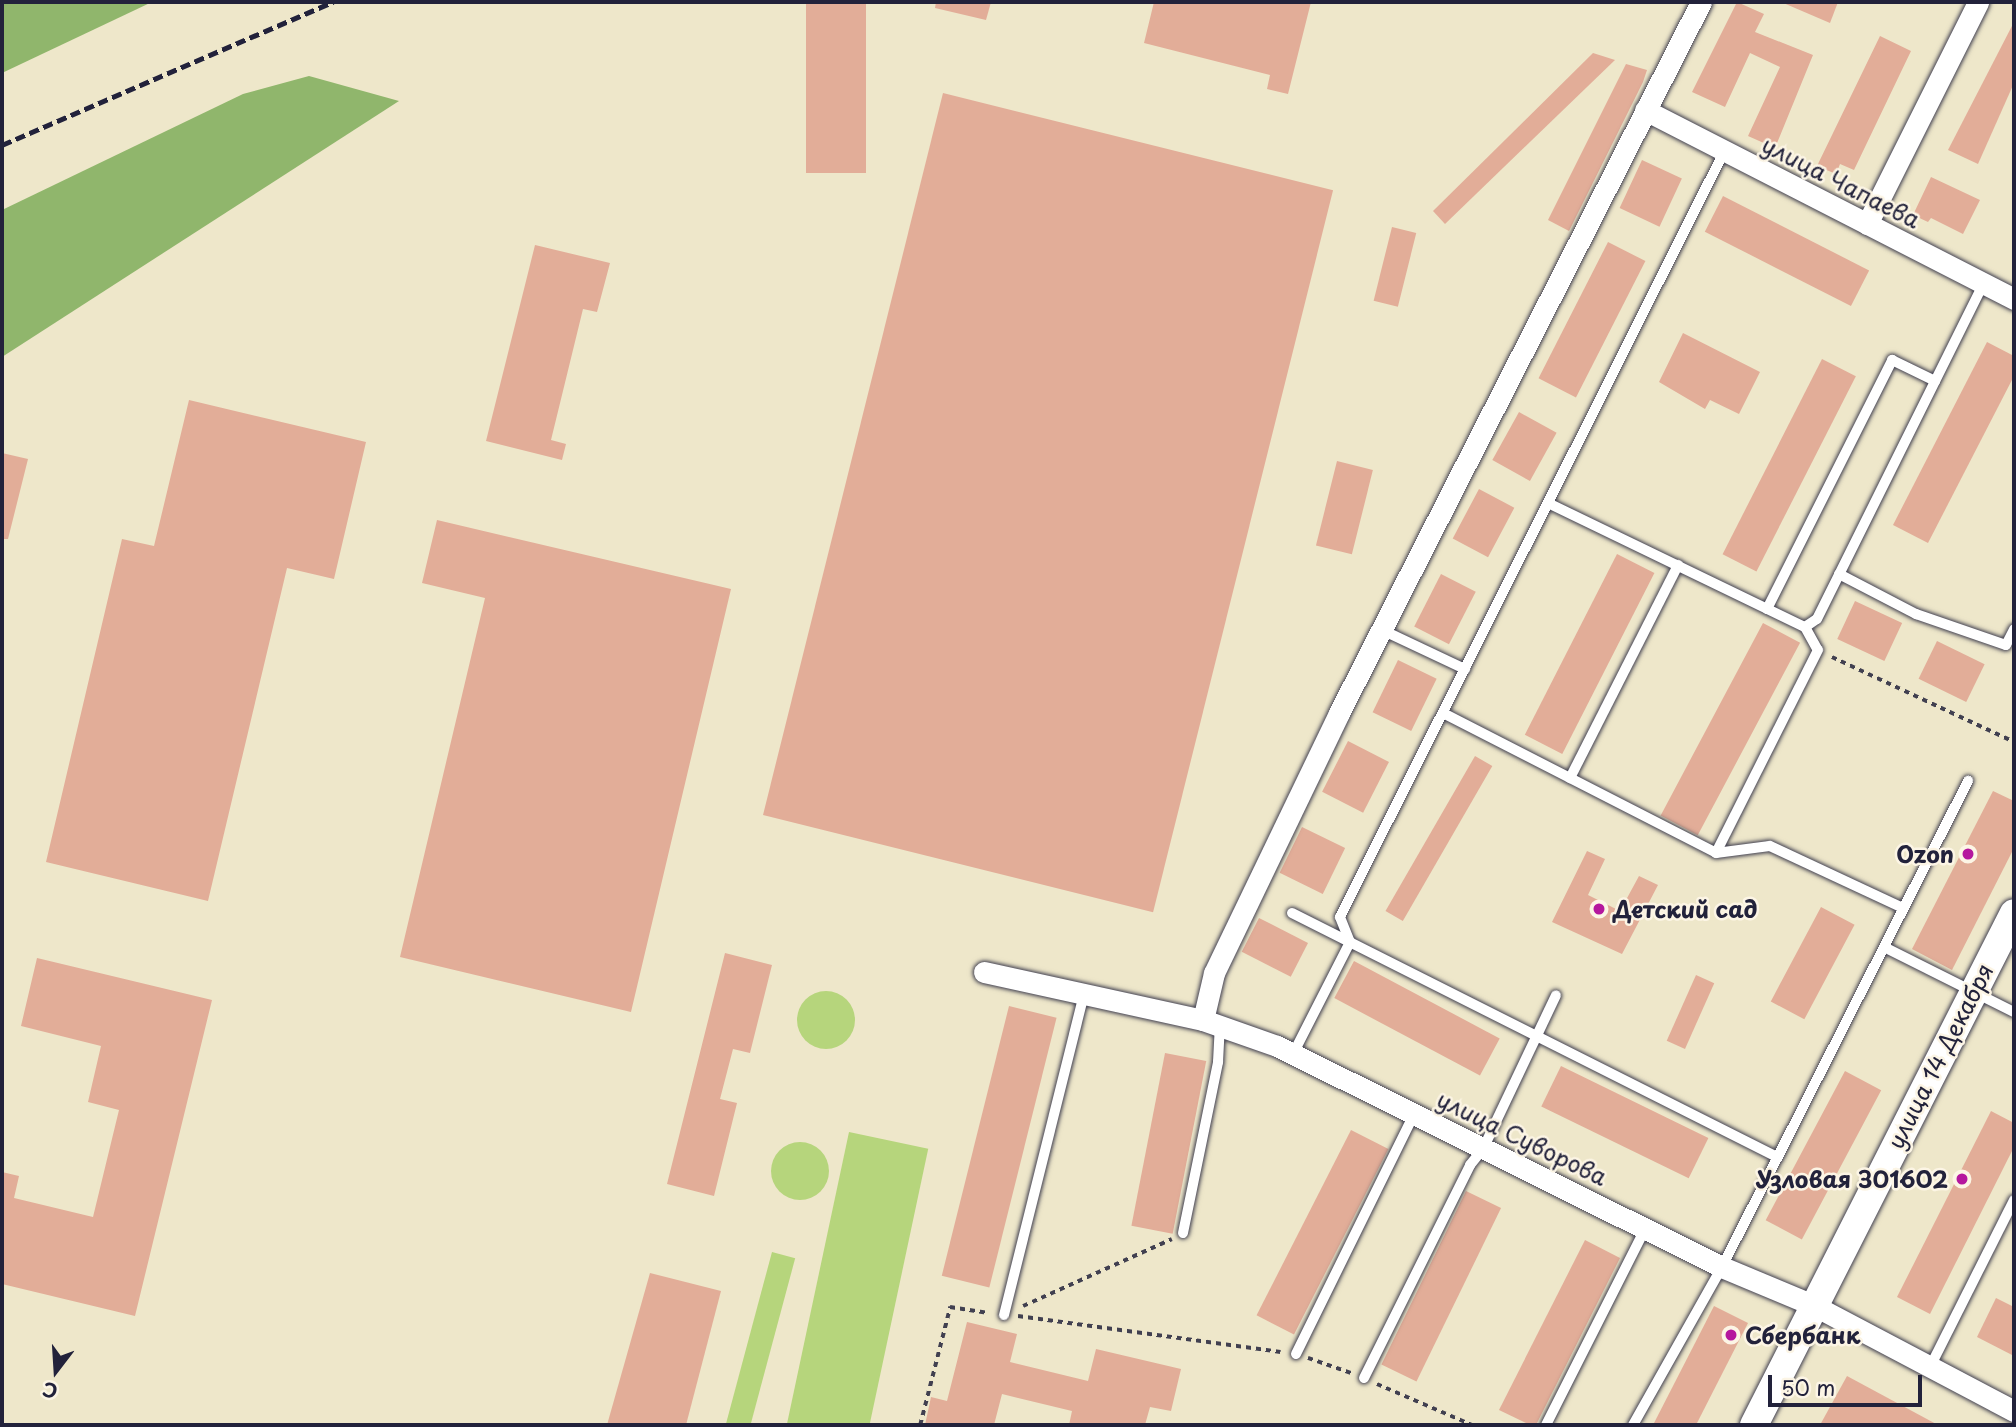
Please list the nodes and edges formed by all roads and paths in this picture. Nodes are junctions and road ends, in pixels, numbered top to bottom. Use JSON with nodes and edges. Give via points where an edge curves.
{"nodes":[{"id":1,"x":1701,"y":2,"type":"edge"},
{"id":2,"x":1978,"y":2,"type":"edge"},
{"id":3,"x":1645,"y":110,"type":"junction"},
{"id":4,"x":1724,"y":152,"type":"junction"},
{"id":5,"x":1867,"y":224,"type":"junction"},
{"id":6,"x":1984,"y":283,"type":"junction"},
{"id":7,"x":2014,"y":299,"type":"edge"},
{"id":8,"x":1934,"y":381,"type":"junction"},
{"id":9,"x":1549,"y":503,"type":"junction"},
{"id":10,"x":1678,"y":565,"type":"junction"},
{"id":11,"x":1839,"y":573,"type":"junction"},
{"id":12,"x":1767,"y":609,"type":"junction"},
{"id":13,"x":1805,"y":627,"type":"junction"},
{"id":14,"x":1380,"y":629,"type":"junction"},
{"id":15,"x":2014,"y":629,"type":"edge"},
{"id":16,"x":1818,"y":650,"type":"junction"},
{"id":17,"x":1465,"y":669,"type":"junction"},
{"id":18,"x":1443,"y":713,"type":"junction"},
{"id":19,"x":2014,"y":742,"type":"edge"},
{"id":20,"x":1570,"y":778,"type":"junction"},
{"id":21,"x":1968,"y":781,"type":"dead end"},
{"id":22,"x":1716,"y":853,"type":"junction"},
{"id":23,"x":1903,"y":908,"type":"junction"},
{"id":24,"x":1292,"y":913,"type":"dead end"},
{"id":25,"x":2014,"y":913,"type":"edge"},
{"id":26,"x":1350,"y":942,"type":"junction"},
{"id":27,"x":1886,"y":948,"type":"junction"},
{"id":28,"x":984,"y":972,"type":"dead end"},
{"id":29,"x":1974,"y":991,"type":"junction"},
{"id":30,"x":1084,"y":994,"type":"junction"},
{"id":31,"x":1556,"y":995,"type":"dead end"},
{"id":32,"x":2014,"y":1012,"type":"edge"},
{"id":33,"x":1212,"y":1023,"type":"junction"},
{"id":34,"x":1537,"y":1036,"type":"junction"},
{"id":35,"x":1293,"y":1054,"type":"junction"},
{"id":36,"x":1414,"y":1114,"type":"junction"},
{"id":37,"x":1483,"y":1149,"type":"junction"},
{"id":38,"x":1777,"y":1157,"type":"junction"},
{"id":39,"x":2014,"y":1199,"type":"edge"},
{"id":40,"x":1645,"y":1229,"type":"junction"},
{"id":41,"x":1183,"y":1233,"type":"joint"},
{"id":42,"x":1722,"y":1267,"type":"junction"},
{"id":43,"x":1813,"y":1305,"type":"junction"},
{"id":44,"x":1004,"y":1315,"type":"junction"},
{"id":45,"x":1296,"y":1354,"type":"junction"},
{"id":46,"x":1929,"y":1369,"type":"junction"},
{"id":47,"x":1364,"y":1378,"type":"junction"},
{"id":48,"x":2014,"y":1411,"type":"edge"},
{"id":49,"x":920,"y":1425,"type":"edge"},
{"id":50,"x":1472,"y":1425,"type":"edge"},
{"id":51,"x":1546,"y":1425,"type":"edge"},
{"id":52,"x":1633,"y":1425,"type":"edge"},
{"id":53,"x":1754,"y":1425,"type":"edge"}],
"edges":[{"from":1,"to":3,"type":"street"},
{"from":2,"to":5,"type":"street"},
{"from":3,"to":4,"type":"street","name":"улица Чапаева"},
{"from":3,"to":14,"type":"street"},
{"from":4,"to":5,"type":"street","name":"улица Чапаева"},
{"from":4,"to":9,"type":"lane"},
{"from":5,"to":6,"type":"street","name":"улица Чапаева"},
{"from":6,"to":7,"type":"street","name":"улица Чапаева"},
{"from":6,"to":8,"type":"lane"},
{"from":8,"to":11,"type":"lane"},
{"from":8,"to":12,"type":"lane","via":[[1892,360]]},
{"from":9,"to":10,"type":"lane"},
{"from":9,"to":17,"type":"lane"},
{"from":10,"to":12,"type":"lane"},
{"from":10,"to":20,"type":"lane"},
{"from":11,"to":13,"type":"lane","via":[[1817,619]]},
{"from":11,"to":15,"type":"lane","via":[[1916,614],[2006,645]]},
{"from":12,"to":13,"type":"lane"},
{"from":13,"to":16,"type":"lane"},
{"from":14,"to":17,"type":"lane"},
{"from":14,"to":33,"type":"street","via":[[1214,973]]},
{"from":16,"to":19,"type":"path"},
{"from":16,"to":22,"type":"lane"},
{"from":17,"to":18,"type":"lane"},
{"from":18,"to":20,"type":"lane"},
{"from":18,"to":26,"type":"lane","via":[[1340,917]]},
{"from":20,"to":22,"type":"lane"},
{"from":21,"to":23,"type":"lane"},
{"from":22,"to":23,"type":"lane","via":[[1770,846]]},
{"from":23,"to":27,"type":"lane"},
{"from":24,"to":26,"type":"lane"},
{"from":25,"to":29,"type":"main road","name":"улица 14 Декабря"},
{"from":26,"to":34,"type":"lane"},
{"from":26,"to":35,"type":"lane"},
{"from":27,"to":29,"type":"lane"},
{"from":27,"to":38,"type":"lane"},
{"from":28,"to":30,"type":"street","name":"улица Суворова"},
{"from":29,"to":32,"type":"lane"},
{"from":29,"to":43,"type":"main road","name":"улица 14 Декабря"},
{"from":30,"to":33,"type":"street","name":"улица Суворова"},
{"from":30,"to":44,"type":"lane"},
{"from":31,"to":34,"type":"lane"},
{"from":33,"to":35,"type":"street","name":"улица Суворова"},
{"from":33,"to":41,"type":"lane","via":[[1219,1062]]},
{"from":34,"to":37,"type":"lane"},
{"from":34,"to":38,"type":"lane"},
{"from":35,"to":36,"type":"street","name":"улица Суворова"},
{"from":36,"to":37,"type":"street","name":"улица Суворова"},
{"from":36,"to":45,"type":"lane"},
{"from":37,"to":40,"type":"street","name":"улица Суворова"},
{"from":37,"to":47,"type":"lane","via":[[1470,1165]]},
{"from":38,"to":42,"type":"lane"},
{"from":39,"to":46,"type":"lane"},
{"from":40,"to":42,"type":"street","name":"улица Суворова"},
{"from":40,"to":51,"type":"lane"},
{"from":41,"to":44,"type":"path"},
{"from":42,"to":43,"type":"street","name":"улица Суворова"},
{"from":42,"to":52,"type":"lane"},
{"from":43,"to":46,"type":"street","name":"улица Суворова"},
{"from":43,"to":53,"type":"main road","name":"улица 14 Декабря"},
{"from":44,"to":45,"type":"path"},
{"from":44,"to":49,"type":"path","via":[[950,1307]]},
{"from":45,"to":47,"type":"path"},
{"from":46,"to":48,"type":"street","name":"улица Суворова"},
{"from":47,"to":50,"type":"path"}]}
